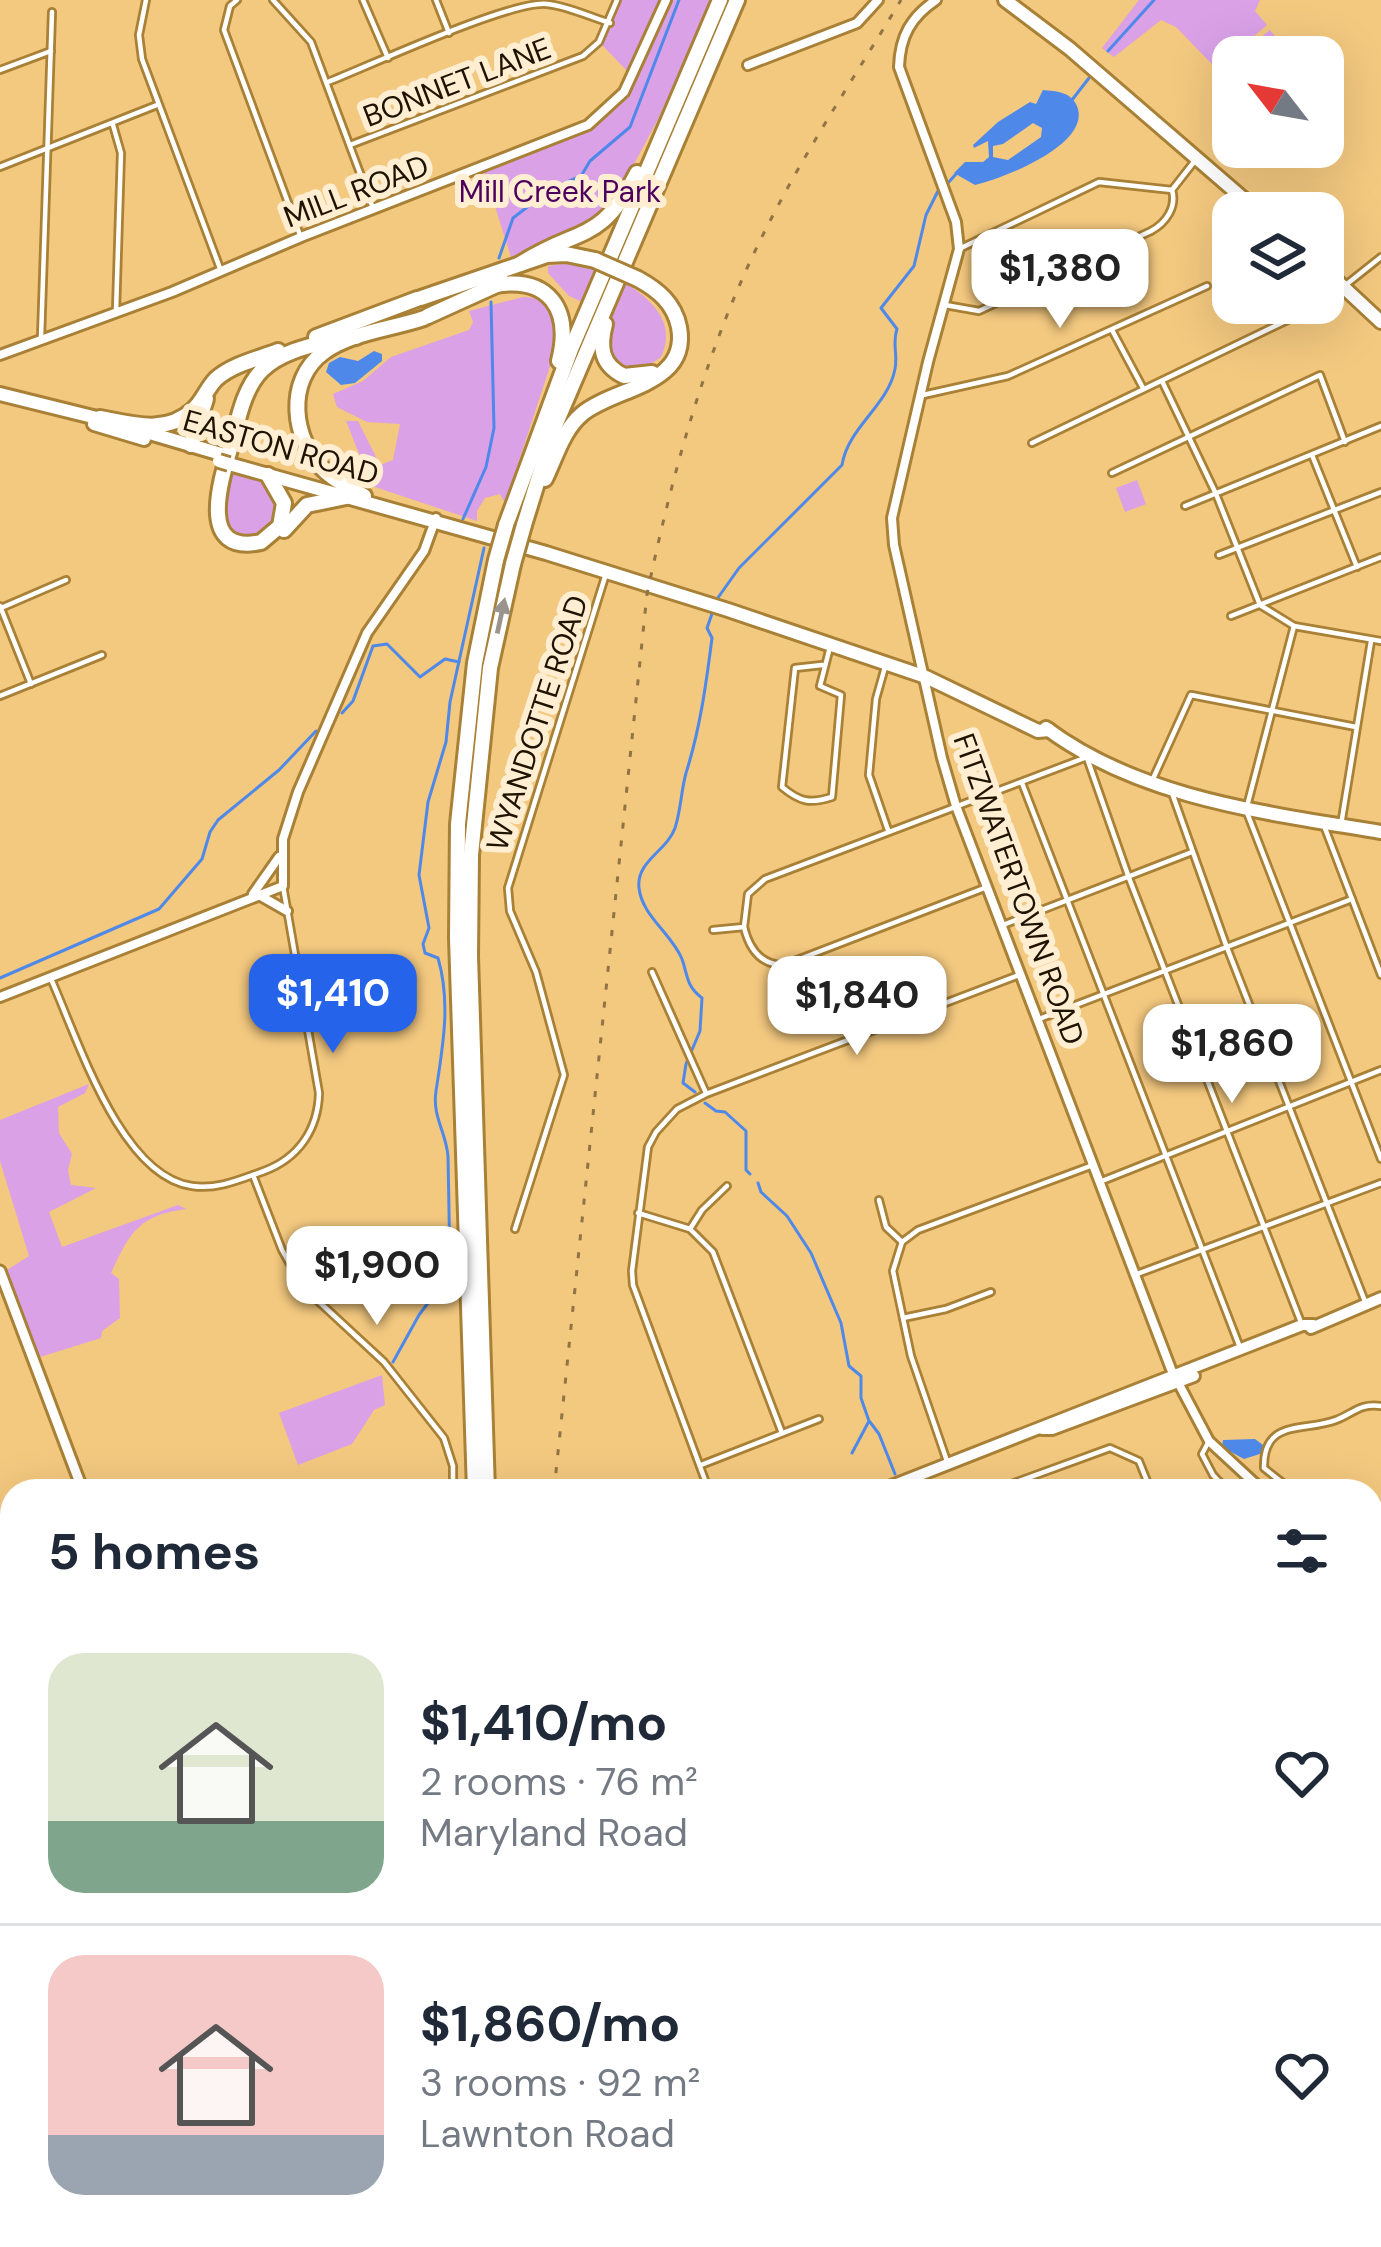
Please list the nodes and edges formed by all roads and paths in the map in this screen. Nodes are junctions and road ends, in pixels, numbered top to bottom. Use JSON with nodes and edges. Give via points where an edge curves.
{"nodes":[{"id":1,"x":146,"y":0,"type":"edge"},
{"id":2,"x":237,"y":0,"type":"edge"},
{"id":3,"x":273,"y":0,"type":"edge"},
{"id":4,"x":363,"y":0,"type":"edge"},
{"id":5,"x":436,"y":0,"type":"edge"},
{"id":6,"x":509,"y":0,"type":"edge"},
{"id":7,"x":617,"y":0,"type":"edge"},
{"id":8,"x":666,"y":0,"type":"edge"},
{"id":9,"x":720,"y":0,"type":"edge"},
{"id":10,"x":736,"y":0,"type":"edge"},
{"id":11,"x":878,"y":0,"type":"edge"},
{"id":12,"x":936,"y":0,"type":"edge"},
{"id":13,"x":1011,"y":4,"type":"edge"},
{"id":14,"x":514,"y":10,"type":"junction"},
{"id":15,"x":52,"y":12,"type":"dead end"},
{"id":16,"x":610,"y":23,"type":"junction"},
{"id":17,"x":449,"y":33,"type":"junction"},
{"id":18,"x":698,"y":50,"type":"junction"},
{"id":19,"x":51,"y":51,"type":"junction"},
{"id":20,"x":388,"y":58,"type":"junction"},
{"id":21,"x":748,"y":65,"type":"dead end"},
{"id":22,"x":0,"y":70,"type":"edge"},
{"id":23,"x":328,"y":82,"type":"junction"},
{"id":24,"x":157,"y":105,"type":"junction"},
{"id":25,"x":113,"y":124,"type":"junction"},
{"id":26,"x":350,"y":145,"type":"junction"},
{"id":27,"x":47,"y":149,"type":"junction"},
{"id":28,"x":1197,"y":158,"type":"junction"},
{"id":29,"x":0,"y":167,"type":"edge"},
{"id":30,"x":1172,"y":190,"type":"junction"},
{"id":31,"x":1236,"y":192,"type":"edge"},
{"id":32,"x":374,"y":210,"type":"junction"},
{"id":33,"x":301,"y":237,"type":"junction"},
{"id":34,"x":959,"y":249,"type":"junction"},
{"id":35,"x":1381,"y":257,"type":"edge"},
{"id":36,"x":625,"y":262,"type":"junction"},
{"id":37,"x":594,"y":263,"type":"junction"},
{"id":38,"x":520,"y":264,"type":"junction"},
{"id":39,"x":220,"y":271,"type":"junction"},
{"id":40,"x":637,"y":281,"type":"junction"},
{"id":41,"x":495,"y":286,"type":"junction"},
{"id":42,"x":1207,"y":286,"type":"dead end"},
{"id":43,"x":1345,"y":288,"type":"joint"},
{"id":44,"x":945,"y":305,"type":"junction"},
{"id":45,"x":116,"y":310,"type":"junction"},
{"id":46,"x":1381,"y":322,"type":"edge"},
{"id":47,"x":1280,"y":324,"type":"edge"},
{"id":48,"x":1112,"y":330,"type":"junction"},
{"id":49,"x":41,"y":338,"type":"junction"},
{"id":50,"x":356,"y":338,"type":"junction"},
{"id":51,"x":280,"y":350,"type":"junction"},
{"id":52,"x":0,"y":356,"type":"edge"},
{"id":53,"x":217,"y":379,"type":"junction"},
{"id":54,"x":1162,"y":382,"type":"junction"},
{"id":55,"x":1143,"y":388,"type":"junction"},
{"id":56,"x":920,"y":395,"type":"junction"},
{"id":57,"x":0,"y":398,"type":"edge"},
{"id":58,"x":100,"y":418,"type":"junction"},
{"id":59,"x":1381,"y":426,"type":"edge"},
{"id":60,"x":1190,"y":437,"type":"junction"},
{"id":61,"x":1345,"y":442,"type":"junction"},
{"id":62,"x":536,"y":443,"type":"junction"},
{"id":63,"x":1033,"y":443,"type":"dead end"},
{"id":64,"x":191,"y":446,"type":"junction"},
{"id":65,"x":1312,"y":455,"type":"junction"},
{"id":66,"x":225,"y":459,"type":"junction"},
{"id":67,"x":1112,"y":472,"type":"dead end"},
{"id":68,"x":268,"y":475,"type":"junction"},
{"id":69,"x":1381,"y":492,"type":"edge"},
{"id":70,"x":1216,"y":494,"type":"junction"},
{"id":71,"x":364,"y":496,"type":"junction"},
{"id":72,"x":346,"y":497,"type":"junction"},
{"id":73,"x":1185,"y":506,"type":"dead end"},
{"id":74,"x":1334,"y":511,"type":"junction"},
{"id":75,"x":436,"y":520,"type":"junction"},
{"id":76,"x":524,"y":525,"type":"junction"},
{"id":77,"x":1238,"y":549,"type":"junction"},
{"id":78,"x":1220,"y":555,"type":"dead end"},
{"id":79,"x":1381,"y":557,"type":"edge"},
{"id":80,"x":1357,"y":567,"type":"junction"},
{"id":81,"x":607,"y":572,"type":"junction"},
{"id":82,"x":66,"y":580,"type":"dead end"},
{"id":83,"x":1260,"y":605,"type":"junction"},
{"id":84,"x":0,"y":607,"type":"edge"},
{"id":85,"x":1231,"y":616,"type":"dead end"},
{"id":86,"x":1294,"y":626,"type":"junction"},
{"id":87,"x":790,"y":631,"type":"junction"},
{"id":88,"x":1371,"y":640,"type":"junction"},
{"id":89,"x":1381,"y":641,"type":"edge"},
{"id":90,"x":830,"y":646,"type":"junction"},
{"id":91,"x":102,"y":655,"type":"dead end"},
{"id":92,"x":886,"y":664,"type":"junction"},
{"id":93,"x":822,"y":665,"type":"junction"},
{"id":94,"x":925,"y":672,"type":"junction"},
{"id":95,"x":31,"y":684,"type":"junction"},
{"id":96,"x":0,"y":696,"type":"edge"},
{"id":97,"x":1270,"y":712,"type":"junction"},
{"id":98,"x":1356,"y":727,"type":"junction"},
{"id":99,"x":1086,"y":754,"type":"junction"},
{"id":100,"x":1151,"y":781,"type":"junction"},
{"id":101,"x":1022,"y":783,"type":"junction"},
{"id":102,"x":1170,"y":789,"type":"junction"},
{"id":103,"x":956,"y":806,"type":"junction"},
{"id":104,"x":1246,"y":810,"type":"junction"},
{"id":105,"x":1323,"y":823,"type":"junction"},
{"id":106,"x":1341,"y":825,"type":"junction"},
{"id":107,"x":888,"y":830,"type":"junction"},
{"id":108,"x":1381,"y":832,"type":"edge"},
{"id":109,"x":282,"y":850,"type":"junction"},
{"id":110,"x":1192,"y":852,"type":"junction"},
{"id":111,"x":1129,"y":878,"type":"junction"},
{"id":112,"x":283,"y":886,"type":"junction"},
{"id":113,"x":987,"y":887,"type":"junction"},
{"id":114,"x":258,"y":895,"type":"junction"},
{"id":115,"x":1352,"y":899,"type":"junction"},
{"id":116,"x":246,"y":900,"type":"junction"},
{"id":117,"x":1068,"y":901,"type":"junction"},
{"id":118,"x":287,"y":911,"type":"junction"},
{"id":119,"x":1290,"y":922,"type":"junction"},
{"id":120,"x":1003,"y":925,"type":"junction"},
{"id":121,"x":744,"y":927,"type":"junction"},
{"id":122,"x":713,"y":930,"type":"dead end"},
{"id":123,"x":1226,"y":946,"type":"junction"},
{"id":124,"x":1166,"y":970,"type":"junction"},
{"id":125,"x":1380,"y":971,"type":"edge"},
{"id":126,"x":652,"y":972,"type":"dead end"},
{"id":127,"x":1022,"y":974,"type":"junction"},
{"id":128,"x":50,"y":976,"type":"junction"},
{"id":129,"x":1105,"y":996,"type":"junction"},
{"id":130,"x":0,"y":997,"type":"edge"},
{"id":131,"x":1039,"y":1019,"type":"junction"},
{"id":132,"x":1381,"y":1070,"type":"edge"},
{"id":133,"x":1351,"y":1083,"type":"junction"},
{"id":134,"x":706,"y":1094,"type":"junction"},
{"id":135,"x":1288,"y":1106,"type":"junction"},
{"id":136,"x":1228,"y":1130,"type":"junction"},
{"id":137,"x":1165,"y":1154,"type":"junction"},
{"id":138,"x":1381,"y":1159,"type":"edge"},
{"id":139,"x":1093,"y":1165,"type":"junction"},
{"id":140,"x":253,"y":1175,"type":"junction"},
{"id":141,"x":1100,"y":1182,"type":"junction"},
{"id":142,"x":1381,"y":1183,"type":"edge"},
{"id":143,"x":727,"y":1186,"type":"dead end"},
{"id":144,"x":879,"y":1200,"type":"dead end"},
{"id":145,"x":1328,"y":1203,"type":"junction"},
{"id":146,"x":638,"y":1213,"type":"junction"},
{"id":147,"x":1265,"y":1228,"type":"junction"},
{"id":148,"x":514,"y":1229,"type":"dead end"},
{"id":149,"x":691,"y":1229,"type":"junction"},
{"id":150,"x":902,"y":1242,"type":"junction"},
{"id":151,"x":1204,"y":1251,"type":"junction"},
{"id":152,"x":0,"y":1271,"type":"edge"},
{"id":153,"x":1137,"y":1274,"type":"junction"},
{"id":154,"x":991,"y":1292,"type":"dead end"},
{"id":155,"x":1381,"y":1298,"type":"edge"},
{"id":156,"x":1366,"y":1304,"type":"junction"},
{"id":157,"x":903,"y":1318,"type":"junction"},
{"id":158,"x":1308,"y":1325,"type":"junction"},
{"id":159,"x":1241,"y":1350,"type":"junction"},
{"id":160,"x":1175,"y":1379,"type":"junction"},
{"id":161,"x":1381,"y":1406,"type":"edge"},
{"id":162,"x":819,"y":1419,"type":"dead end"},
{"id":163,"x":782,"y":1433,"type":"junction"},
{"id":164,"x":1209,"y":1441,"type":"junction"},
{"id":165,"x":948,"y":1465,"type":"junction"},
{"id":166,"x":700,"y":1466,"type":"junction"},
{"id":167,"x":78,"y":1479,"type":"edge"},
{"id":168,"x":454,"y":1479,"type":"edge"},
{"id":169,"x":476,"y":1479,"type":"edge"},
{"id":170,"x":487,"y":1479,"type":"edge"},
{"id":171,"x":705,"y":1479,"type":"edge"},
{"id":172,"x":911,"y":1479,"type":"edge"},
{"id":173,"x":1025,"y":1479,"type":"edge"},
{"id":174,"x":1146,"y":1479,"type":"edge"},
{"id":175,"x":1215,"y":1479,"type":"edge"},
{"id":176,"x":1247,"y":1479,"type":"edge"},
{"id":177,"x":1278,"y":1479,"type":"edge"}],
"edges":[{"from":1,"to":24,"type":"street","via":[[139,35]]},
{"from":2,"to":33,"type":"street","via":[[224,30]]},
{"from":3,"to":23,"type":"street","via":[[311,42]]},
{"from":4,"to":20,"type":"street"},
{"from":5,"to":17,"type":"street"},
{"from":6,"to":14,"type":"street"},
{"from":7,"to":16,"type":"street"},
{"from":8,"to":32,"type":"street","name":"MILL ROAD","via":[[623,92],[588,125]]},
{"from":9,"to":18,"type":"highway"},
{"from":10,"to":36,"type":"highway"},
{"from":11,"to":21,"type":"street","via":[[857,23]]},
{"from":12,"to":34,"type":"street","name":"FITZWATERTOWN ROAD","via":[[908,26],[899,67]]},
{"from":13,"to":28,"type":"highway"},
{"from":14,"to":16,"type":"street","via":[[546,4]]},
{"from":14,"to":17,"type":"street"},
{"from":15,"to":19,"type":"street"},
{"from":16,"to":26,"type":"street","name":"BONNET LANE","via":[[583,56]]},
{"from":17,"to":20,"type":"street"},
{"from":18,"to":38,"type":"highway","via":[[614,212]]},
{"from":18,"to":62,"type":"highway"},
{"from":19,"to":22,"type":"street"},
{"from":19,"to":27,"type":"street"},
{"from":20,"to":23,"type":"street"},
{"from":23,"to":26,"type":"street"},
{"from":24,"to":25,"type":"street"},
{"from":24,"to":39,"type":"street"},
{"from":25,"to":27,"type":"street"},
{"from":25,"to":45,"type":"street","via":[[121,153]]},
{"from":26,"to":32,"type":"street"},
{"from":27,"to":29,"type":"street"},
{"from":27,"to":49,"type":"street"},
{"from":28,"to":30,"type":"street"},
{"from":28,"to":31,"type":"highway"},
{"from":30,"to":34,"type":"street","via":[[1099,182]]},
{"from":30,"to":44,"type":"street","via":[[1172,206],[1151,232],[979,311]]},
{"from":32,"to":33,"type":"street","name":"MILL ROAD"},
{"from":33,"to":39,"type":"street","name":"MILL ROAD"},
{"from":34,"to":44,"type":"street","name":"FITZWATERTOWN ROAD"},
{"from":35,"to":43,"type":"street"},
{"from":36,"to":40,"type":"highway","via":[[602,350],[612,370],[633,377],[662,366],[674,334],[662,304]]},
{"from":36,"to":76,"type":"highway","via":[[554,428]]},
{"from":37,"to":38,"type":"highway","via":[[557,254]]},
{"from":37,"to":40,"type":"highway","bridge":true},
{"from":37,"to":41,"type":"highway","via":[[555,261]]},
{"from":38,"to":51,"type":"highway"},
{"from":39,"to":45,"type":"street","name":"MILL ROAD"},
{"from":40,"to":76,"type":"highway","via":[[674,311],[677,352],[666,371],[593,406],[570,427]]},
{"from":41,"to":50,"type":"highway"},
{"from":41,"to":62,"type":"highway","via":[[539,287],[562,320]]},
{"from":42,"to":48,"type":"street"},
{"from":43,"to":46,"type":"highway"},
{"from":44,"to":56,"type":"street","name":"FITZWATERTOWN ROAD"},
{"from":45,"to":49,"type":"street","name":"MILL ROAD"},
{"from":47,"to":54,"type":"street"},
{"from":48,"to":55,"type":"street"},
{"from":48,"to":56,"type":"street","via":[[1008,376]]},
{"from":49,"to":52,"type":"street","name":"MILL ROAD"},
{"from":50,"to":68,"type":"highway","via":[[281,357],[251,384],[216,501],[222,528],[236,541],[261,542],[280,526],[284,503]]},
{"from":50,"to":71,"type":"highway","via":[[311,364],[297,411],[315,460]]},
{"from":51,"to":53,"type":"highway"},
{"from":51,"to":72,"type":"highway","via":[[245,387],[213,522],[230,543],[256,548],[274,541],[308,505]]},
{"from":53,"to":58,"type":"highway","via":[[193,410],[166,425]]},
{"from":53,"to":64,"type":"highway"},
{"from":54,"to":55,"type":"street"},
{"from":54,"to":60,"type":"street"},
{"from":55,"to":63,"type":"street"},
{"from":56,"to":94,"type":"street","name":"FITZWATERTOWN ROAD","via":[[891,526]]},
{"from":57,"to":58,"type":"highway","name":"EASTON ROAD"},
{"from":57,"to":66,"type":"highway","name":"EASTON ROAD"},
{"from":58,"to":64,"type":"highway","name":"EASTON ROAD"},
{"from":59,"to":61,"type":"street"},
{"from":60,"to":61,"type":"street","via":[[1320,375]]},
{"from":60,"to":67,"type":"street"},
{"from":60,"to":70,"type":"street"},
{"from":61,"to":65,"type":"street"},
{"from":62,"to":169,"type":"highway","bridge":true,"via":[[496,560],[475,663],[458,824]]},
{"from":64,"to":66,"type":"highway","name":"EASTON ROAD"},
{"from":65,"to":70,"type":"street"},
{"from":65,"to":74,"type":"street"},
{"from":66,"to":68,"type":"highway","name":"EASTON ROAD"},
{"from":66,"to":71,"type":"highway","name":"EASTON ROAD"},
{"from":68,"to":72,"type":"highway","name":"EASTON ROAD"},
{"from":69,"to":74,"type":"street"},
{"from":70,"to":73,"type":"street"},
{"from":70,"to":77,"type":"street"},
{"from":71,"to":75,"type":"highway","name":"EASTON ROAD"},
{"from":72,"to":75,"type":"highway","name":"EASTON ROAD"},
{"from":74,"to":77,"type":"street"},
{"from":74,"to":80,"type":"street"},
{"from":75,"to":81,"type":"highway","name":"EASTON ROAD"},
{"from":75,"to":109,"type":"street","via":[[359,648],[293,804]]},
{"from":170,"to":76,"type":"highway","one_way":true,"bridge":true,"via":[[471,856],[490,668]]},
{"from":77,"to":78,"type":"street"},
{"from":77,"to":83,"type":"street"},
{"from":79,"to":80,"type":"street"},
{"from":80,"to":83,"type":"street"},
{"from":81,"to":87,"type":"highway","name":"EASTON ROAD"},
{"from":81,"to":148,"type":"street","name":"WYANDOTTE ROAD","via":[[508,888],[564,1075]]},
{"from":82,"to":84,"type":"street"},
{"from":83,"to":85,"type":"street"},
{"from":83,"to":86,"type":"street"},
{"from":84,"to":95,"type":"street"},
{"from":86,"to":88,"type":"street"},
{"from":86,"to":97,"type":"street"},
{"from":87,"to":90,"type":"highway","name":"EASTON ROAD"},
{"from":87,"to":94,"type":"highway","name":"EASTON ROAD"},
{"from":88,"to":89,"type":"street"},
{"from":88,"to":98,"type":"street"},
{"from":90,"to":92,"type":"highway","name":"EASTON ROAD"},
{"from":90,"to":93,"type":"street"},
{"from":91,"to":95,"type":"street"},
{"from":92,"to":94,"type":"highway","name":"EASTON ROAD"},
{"from":92,"to":107,"type":"street","via":[[869,776]]},
{"from":93,"to":93,"type":"street","via":[[795,668],[782,788],[812,803],[832,797],[841,695],[820,686]]},
{"from":94,"to":99,"type":"highway","name":"EASTON ROAD"},
{"from":94,"to":103,"type":"street","name":"FITZWATERTOWN ROAD"},
{"from":95,"to":96,"type":"street"},
{"from":97,"to":98,"type":"street"},
{"from":97,"to":100,"type":"street","via":[[1191,695]]},
{"from":97,"to":104,"type":"street"},
{"from":98,"to":106,"type":"street"},
{"from":99,"to":100,"type":"highway","name":"EASTON ROAD"},
{"from":99,"to":101,"type":"street"},
{"from":99,"to":111,"type":"street"},
{"from":100,"to":102,"type":"highway","name":"EASTON ROAD"},
{"from":101,"to":103,"type":"street"},
{"from":101,"to":117,"type":"street"},
{"from":102,"to":104,"type":"highway","name":"EASTON ROAD"},
{"from":102,"to":110,"type":"street"},
{"from":103,"to":107,"type":"street"},
{"from":103,"to":113,"type":"street","name":"FITZWATERTOWN ROAD"},
{"from":104,"to":105,"type":"highway","name":"EASTON ROAD"},
{"from":104,"to":119,"type":"street"},
{"from":105,"to":106,"type":"highway","name":"EASTON ROAD"},
{"from":105,"to":115,"type":"street"},
{"from":106,"to":108,"type":"highway","name":"EASTON ROAD"},
{"from":107,"to":121,"type":"street","via":[[758,883],[746,900]]},
{"from":109,"to":112,"type":"street"},
{"from":109,"to":116,"type":"street"},
{"from":110,"to":111,"type":"street"},
{"from":110,"to":123,"type":"street"},
{"from":111,"to":117,"type":"street"},
{"from":111,"to":124,"type":"street"},
{"from":112,"to":114,"type":"street"},
{"from":112,"to":118,"type":"street"},
{"from":113,"to":120,"type":"street","name":"FITZWATERTOWN ROAD"},
{"from":113,"to":121,"type":"street","via":[[784,965],[756,955]]},
{"from":114,"to":116,"type":"street"},
{"from":114,"to":118,"type":"street"},
{"from":115,"to":119,"type":"street"},
{"from":115,"to":125,"type":"street"},
{"from":116,"to":128,"type":"street"},
{"from":117,"to":120,"type":"street"},
{"from":117,"to":129,"type":"street"},
{"from":118,"to":140,"type":"street","via":[[319,1104],[293,1155]]},
{"from":119,"to":123,"type":"street"},
{"from":119,"to":133,"type":"street"},
{"from":120,"to":127,"type":"street","name":"FITZWATERTOWN ROAD"},
{"from":121,"to":122,"type":"street"},
{"from":123,"to":124,"type":"street"},
{"from":123,"to":135,"type":"street"},
{"from":124,"to":129,"type":"street"},
{"from":124,"to":136,"type":"street"},
{"from":126,"to":134,"type":"street"},
{"from":127,"to":131,"type":"street","name":"FITZWATERTOWN ROAD"},
{"from":127,"to":134,"type":"street"},
{"from":128,"to":130,"type":"street"},
{"from":128,"to":140,"type":"street","via":[[124,1137],[151,1168],[190,1186]]},
{"from":129,"to":131,"type":"street"},
{"from":129,"to":137,"type":"street"},
{"from":131,"to":139,"type":"street","name":"FITZWATERTOWN ROAD"},
{"from":132,"to":133,"type":"street"},
{"from":133,"to":135,"type":"street"},
{"from":133,"to":138,"type":"street"},
{"from":134,"to":146,"type":"street","via":[[656,1132]]},
{"from":135,"to":136,"type":"street"},
{"from":135,"to":145,"type":"street"},
{"from":136,"to":137,"type":"street"},
{"from":136,"to":147,"type":"street"},
{"from":137,"to":141,"type":"street"},
{"from":137,"to":151,"type":"street"},
{"from":139,"to":141,"type":"street","name":"FITZWATERTOWN ROAD"},
{"from":139,"to":150,"type":"street"},
{"from":140,"to":168,"type":"street","via":[[303,1287],[383,1362],[444,1438]]},
{"from":141,"to":153,"type":"street","name":"FITZWATERTOWN ROAD"},
{"from":142,"to":145,"type":"street"},
{"from":143,"to":149,"type":"street"},
{"from":144,"to":150,"type":"street","via":[[886,1226]]},
{"from":145,"to":147,"type":"street"},
{"from":145,"to":156,"type":"street"},
{"from":146,"to":149,"type":"street"},
{"from":146,"to":166,"type":"street","via":[[633,1285]]},
{"from":147,"to":151,"type":"street"},
{"from":147,"to":158,"type":"street"},
{"from":149,"to":163,"type":"street","via":[[719,1265]]},
{"from":150,"to":157,"type":"street","via":[[893,1271]]},
{"from":151,"to":153,"type":"street"},
{"from":151,"to":159,"type":"street"},
{"from":152,"to":167,"type":"main road"},
{"from":153,"to":160,"type":"street","name":"FITZWATERTOWN ROAD"},
{"from":154,"to":157,"type":"street"},
{"from":155,"to":156,"type":"main road"},
{"from":156,"to":158,"type":"main road"},
{"from":157,"to":165,"type":"street"},
{"from":158,"to":159,"type":"main road"},
{"from":158,"to":160,"type":"main road"},
{"from":159,"to":160,"type":"main road"},
{"from":160,"to":164,"type":"street","name":"FITZWATERTOWN ROAD"},
{"from":160,"to":165,"type":"main road"},
{"from":161,"to":177,"type":"street","via":[[1276,1436],[1264,1468]]},
{"from":162,"to":163,"type":"street"},
{"from":163,"to":166,"type":"street"},
{"from":164,"to":175,"type":"street","via":[[1202,1454]]},
{"from":164,"to":176,"type":"street","name":"FITZWATERTOWN ROAD"},
{"from":165,"to":172,"type":"main road"},
{"from":166,"to":171,"type":"street"},
{"from":173,"to":174,"type":"street","via":[[1110,1448],[1139,1461]]}]}
